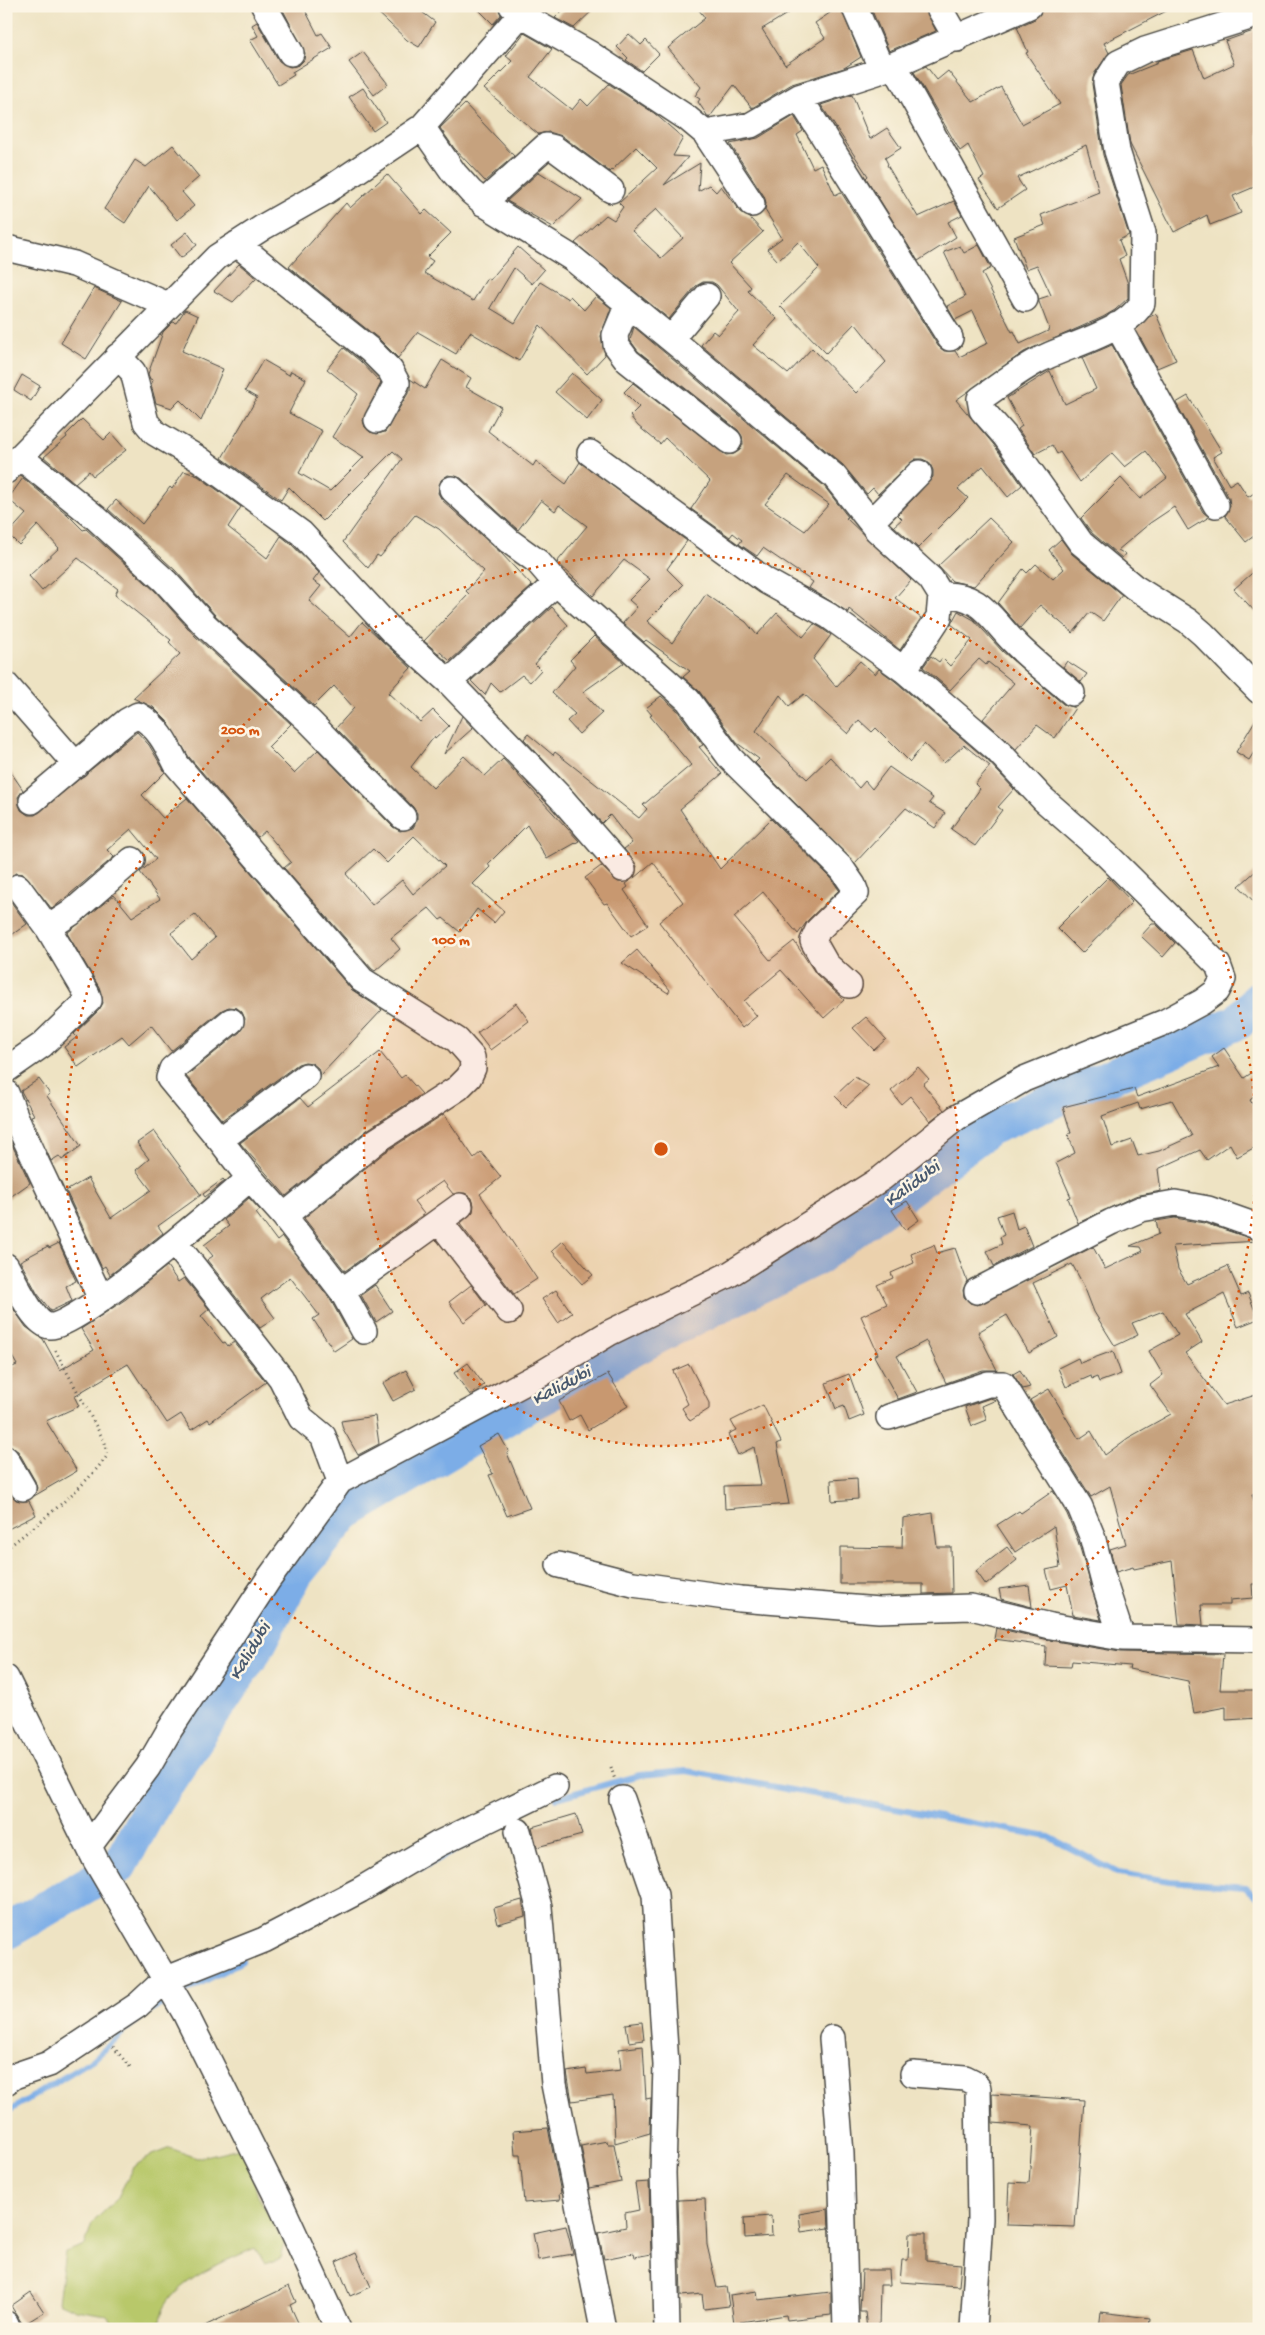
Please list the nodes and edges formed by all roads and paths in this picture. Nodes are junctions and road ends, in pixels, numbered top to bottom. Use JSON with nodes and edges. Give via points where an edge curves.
{"nodes":[{"id":1,"x":264,"y":6,"type":"edge"},
{"id":2,"x":854,"y":6,"type":"edge"},
{"id":3,"x":938,"y":6,"type":"edge"},
{"id":4,"x":1029,"y":6,"type":"edge"},
{"id":5,"x":520,"y":9,"type":"edge"},
{"id":6,"x":1258,"y":17,"type":"edge"},
{"id":7,"x":957,"y":39,"type":"junction"},
{"id":8,"x":291,"y":53,"type":"dead end"},
{"id":9,"x":888,"y":68,"type":"junction"},
{"id":10,"x":799,"y":97,"type":"junction"},
{"id":11,"x":422,"y":127,"type":"junction"},
{"id":12,"x":705,"y":134,"type":"junction"},
{"id":13,"x":610,"y":190,"type":"dead end"},
{"id":14,"x":483,"y":202,"type":"junction"},
{"id":15,"x":752,"y":204,"type":"dead end"},
{"id":16,"x":237,"y":244,"type":"junction"},
{"id":17,"x":6,"y":248,"type":"edge"},
{"id":18,"x":707,"y":296,"type":"dead end"},
{"id":19,"x":1025,"y":299,"type":"dead end"},
{"id":20,"x":628,"y":304,"type":"junction"},
{"id":21,"x":168,"y":305,"type":"junction"},
{"id":22,"x":1117,"y":325,"type":"junction"},
{"id":23,"x":950,"y":338,"type":"dead end"},
{"id":24,"x":672,"y":339,"type":"junction"},
{"id":25,"x":118,"y":356,"type":"junction"},
{"id":26,"x":377,"y":420,"type":"dead end"},
{"id":27,"x":729,"y":441,"type":"dead end"},
{"id":28,"x":590,"y":453,"type":"dead end"},
{"id":29,"x":13,"y":464,"type":"edge"},
{"id":30,"x":919,"y":472,"type":"dead end"},
{"id":31,"x":452,"y":489,"type":"dead end"},
{"id":32,"x":1216,"y":505,"type":"dead end"},
{"id":33,"x":871,"y":522,"type":"junction"},
{"id":34,"x":556,"y":583,"type":"junction"},
{"id":35,"x":940,"y":595,"type":"junction"},
{"id":36,"x":904,"y":670,"type":"junction"},
{"id":37,"x":449,"y":682,"type":"junction"},
{"id":38,"x":6,"y":685,"type":"edge"},
{"id":39,"x":1259,"y":691,"type":"edge"},
{"id":40,"x":1072,"y":693,"type":"dead end"},
{"id":41,"x":76,"y":764,"type":"junction"},
{"id":42,"x":32,"y":801,"type":"dead end"},
{"id":43,"x":403,"y":817,"type":"dead end"},
{"id":44,"x":132,"y":860,"type":"dead end"},
{"id":45,"x":624,"y":869,"type":"dead end"},
{"id":46,"x":18,"y":887,"type":"dead end"},
{"id":47,"x":48,"y":928,"type":"junction"},
{"id":48,"x":849,"y":985,"type":"dead end"},
{"id":49,"x":231,"y":1021,"type":"dead end"},
{"id":50,"x":6,"y":1070,"type":"edge"},
{"id":51,"x":306,"y":1076,"type":"dead end"},
{"id":52,"x":6,"y":1093,"type":"edge"},
{"id":53,"x":220,"y":1140,"type":"junction"},
{"id":54,"x":250,"y":1178,"type":"junction"},
{"id":55,"x":460,"y":1206,"type":"dead end"},
{"id":56,"x":284,"y":1216,"type":"junction"},
{"id":57,"x":439,"y":1221,"type":"junction"},
{"id":58,"x":1259,"y":1227,"type":"edge"},
{"id":59,"x":175,"y":1243,"type":"junction"},
{"id":60,"x":6,"y":1266,"type":"edge"},
{"id":61,"x":342,"y":1290,"type":"junction"},
{"id":62,"x":978,"y":1290,"type":"dead end"},
{"id":63,"x":13,"y":1295,"type":"edge"},
{"id":64,"x":100,"y":1298,"type":"junction"},
{"id":65,"x":509,"y":1311,"type":"dead end"},
{"id":66,"x":44,"y":1324,"type":"junction"},
{"id":67,"x":364,"y":1331,"type":"dead end"},
{"id":68,"x":889,"y":1417,"type":"dead end"},
{"id":69,"x":6,"y":1458,"type":"edge"},
{"id":70,"x":340,"y":1481,"type":"junction"},
{"id":71,"x":23,"y":1488,"type":"dead end"},
{"id":72,"x":6,"y":1549,"type":"edge"},
{"id":73,"x":559,"y":1565,"type":"dead end"},
{"id":74,"x":1122,"y":1638,"type":"junction"},
{"id":75,"x":1259,"y":1640,"type":"edge"},
{"id":76,"x":6,"y":1678,"type":"edge"},
{"id":77,"x":612,"y":1767,"type":"dead end"},
{"id":78,"x":555,"y":1787,"type":"dead end"},
{"id":79,"x":618,"y":1788,"type":"joint"},
{"id":80,"x":518,"y":1831,"type":"dead end"},
{"id":81,"x":92,"y":1854,"type":"junction"},
{"id":82,"x":169,"y":1983,"type":"junction"},
{"id":83,"x":832,"y":2038,"type":"dead end"},
{"id":84,"x":123,"y":2059,"type":"dead end"},
{"id":85,"x":131,"y":2068,"type":"dead end"},
{"id":86,"x":913,"y":2074,"type":"dead end"},
{"id":87,"x":6,"y":2082,"type":"edge"},
{"id":88,"x":6,"y":2324,"type":"edge"},
{"id":89,"x":8,"y":2329,"type":"edge"},
{"id":90,"x":338,"y":2329,"type":"edge"},
{"id":91,"x":603,"y":2329,"type":"edge"},
{"id":92,"x":667,"y":2329,"type":"edge"},
{"id":93,"x":846,"y":2329,"type":"edge"},
{"id":94,"x":973,"y":2329,"type":"edge"}],
"edges":[{"from":1,"to":8,"type":"street"},
{"from":2,"to":9,"type":"street"},
{"from":3,"to":7,"type":"street"},
{"from":4,"to":7,"type":"street"},
{"from":5,"to":11,"type":"street"},
{"from":5,"to":12,"type":"street","via":[[687,118]]},
{"from":6,"to":22,"type":"street","via":[[1146,50],[1118,63],[1108,76],[1106,82],[1117,151],[1143,233],[1142,303],[1137,312]]},
{"from":7,"to":9,"type":"street"},
{"from":9,"to":10,"type":"street"},
{"from":9,"to":19,"type":"street"},
{"from":10,"to":12,"type":"street","via":[[751,125]]},
{"from":10,"to":23,"type":"street"},
{"from":11,"to":14,"type":"street","via":[[454,173]]},
{"from":11,"to":16,"type":"street","via":[[324,192]]},
{"from":12,"to":15,"type":"street"},
{"from":13,"to":14,"type":"street","via":[[554,148],[546,146]]},
{"from":14,"to":20,"type":"street","via":[[555,245]]},
{"from":16,"to":21,"type":"street","via":[[217,257]]},
{"from":16,"to":26,"type":"street","via":[[370,350],[390,370],[397,383]]},
{"from":17,"to":21,"type":"street","via":[[74,264]]},
{"from":18,"to":24,"type":"street"},
{"from":20,"to":24,"type":"street"},
{"from":20,"to":27,"type":"street","via":[[615,335],[620,351],[628,361]]},
{"from":21,"to":25,"type":"street"},
{"from":22,"to":32,"type":"street"},
{"from":22,"to":39,"type":"street","via":[[1038,361],[980,399],[982,410],[1005,436],[1081,543],[1134,587],[1195,628]]},
{"from":24,"to":33,"type":"street","via":[[834,476]]},
{"from":25,"to":29,"type":"street"},
{"from":25,"to":37,"type":"street","via":[[132,372],[146,422],[154,433],[199,459],[301,533],[392,631]]},
{"from":28,"to":36,"type":"street","via":[[766,581],[829,616]]},
{"from":29,"to":43,"type":"street","via":[[96,518],[310,722]]},
{"from":30,"to":33,"type":"street"},
{"from":31,"to":34,"type":"street","via":[[509,541],[538,562]]},
{"from":33,"to":35,"type":"street","via":[[922,570]]},
{"from":34,"to":37,"type":"street"},
{"from":34,"to":48,"type":"street","via":[[688,700],[731,759],[848,877],[856,894],[818,930],[813,941],[826,964]]},
{"from":35,"to":36,"type":"street","via":[[939,617]]},
{"from":35,"to":40,"type":"street","via":[[975,601],[1014,642]]},
{"from":36,"to":70,"type":"street","via":[[996,749],[1043,799],[1107,855],[1218,965],[1223,979],[1217,991],[1165,1022],[1024,1079],[956,1118],[882,1178],[730,1274],[609,1333],[541,1374]]},
{"from":37,"to":45,"type":"street","via":[[561,798]]},
{"from":38,"to":41,"type":"street"},
{"from":41,"to":42,"type":"street"},
{"from":41,"to":56,"type":"street","via":[[138,715],[148,720],[163,738],[177,766],[362,980],[457,1040],[472,1057],[473,1068],[469,1077],[458,1088],[376,1141]]},
{"from":44,"to":47,"type":"street","via":[[71,913]]},
{"from":46,"to":47,"type":"street"},
{"from":47,"to":50,"type":"street","via":[[88,994],[88,1000],[42,1045]]},
{"from":49,"to":53,"type":"street","via":[[172,1069],[169,1078]]},
{"from":51,"to":53,"type":"street"},
{"from":52,"to":64,"type":"street"},
{"from":53,"to":54,"type":"street"},
{"from":54,"to":56,"type":"street"},
{"from":54,"to":59,"type":"street"},
{"from":55,"to":57,"type":"street"},
{"from":56,"to":61,"type":"street"},
{"from":57,"to":61,"type":"street"},
{"from":57,"to":65,"type":"street"},
{"from":58,"to":62,"type":"street","via":[[1208,1208],[1175,1203],[1141,1209]]},
{"from":59,"to":64,"type":"street"},
{"from":59,"to":70,"type":"street","via":[[281,1378],[301,1418],[323,1436]]},
{"from":60,"to":63,"type":"street"},
{"from":61,"to":67,"type":"street"},
{"from":63,"to":66,"type":"street"},
{"from":64,"to":66,"type":"street","via":[[60,1325]]},
{"from":66,"to":72,"type":"path","via":[[106,1443],[107,1456],[90,1478]]},
{"from":68,"to":74,"type":"street","via":[[988,1384],[1003,1384],[1080,1507],[1092,1536]]},
{"from":69,"to":71,"type":"street"},
{"from":70,"to":81,"type":"street","via":[[268,1580]]},
{"from":73,"to":74,"type":"street","via":[[633,1584],[740,1599],[879,1610],[971,1607],[1051,1626]]},
{"from":74,"to":75,"type":"street"},
{"from":76,"to":81,"type":"street"},
{"from":77,"to":79,"type":"path"},
{"from":78,"to":82,"type":"street","via":[[438,1844],[360,1890],[264,1940]]},
{"from":79,"to":92,"type":"street","via":[[654,1895],[666,2065],[663,2173]]},
{"from":80,"to":91,"type":"street","via":[[539,1907],[554,2084]]},
{"from":81,"to":82,"type":"street"},
{"from":82,"to":87,"type":"street","via":[[49,2064]]},
{"from":82,"to":90,"type":"street"},
{"from":83,"to":93,"type":"street","via":[[841,2154]]},
{"from":84,"to":85,"type":"path"},
{"from":86,"to":94,"type":"street","via":[[965,2078],[978,2088],[980,2219]]},
{"from":88,"to":89,"type":"street"}]}
